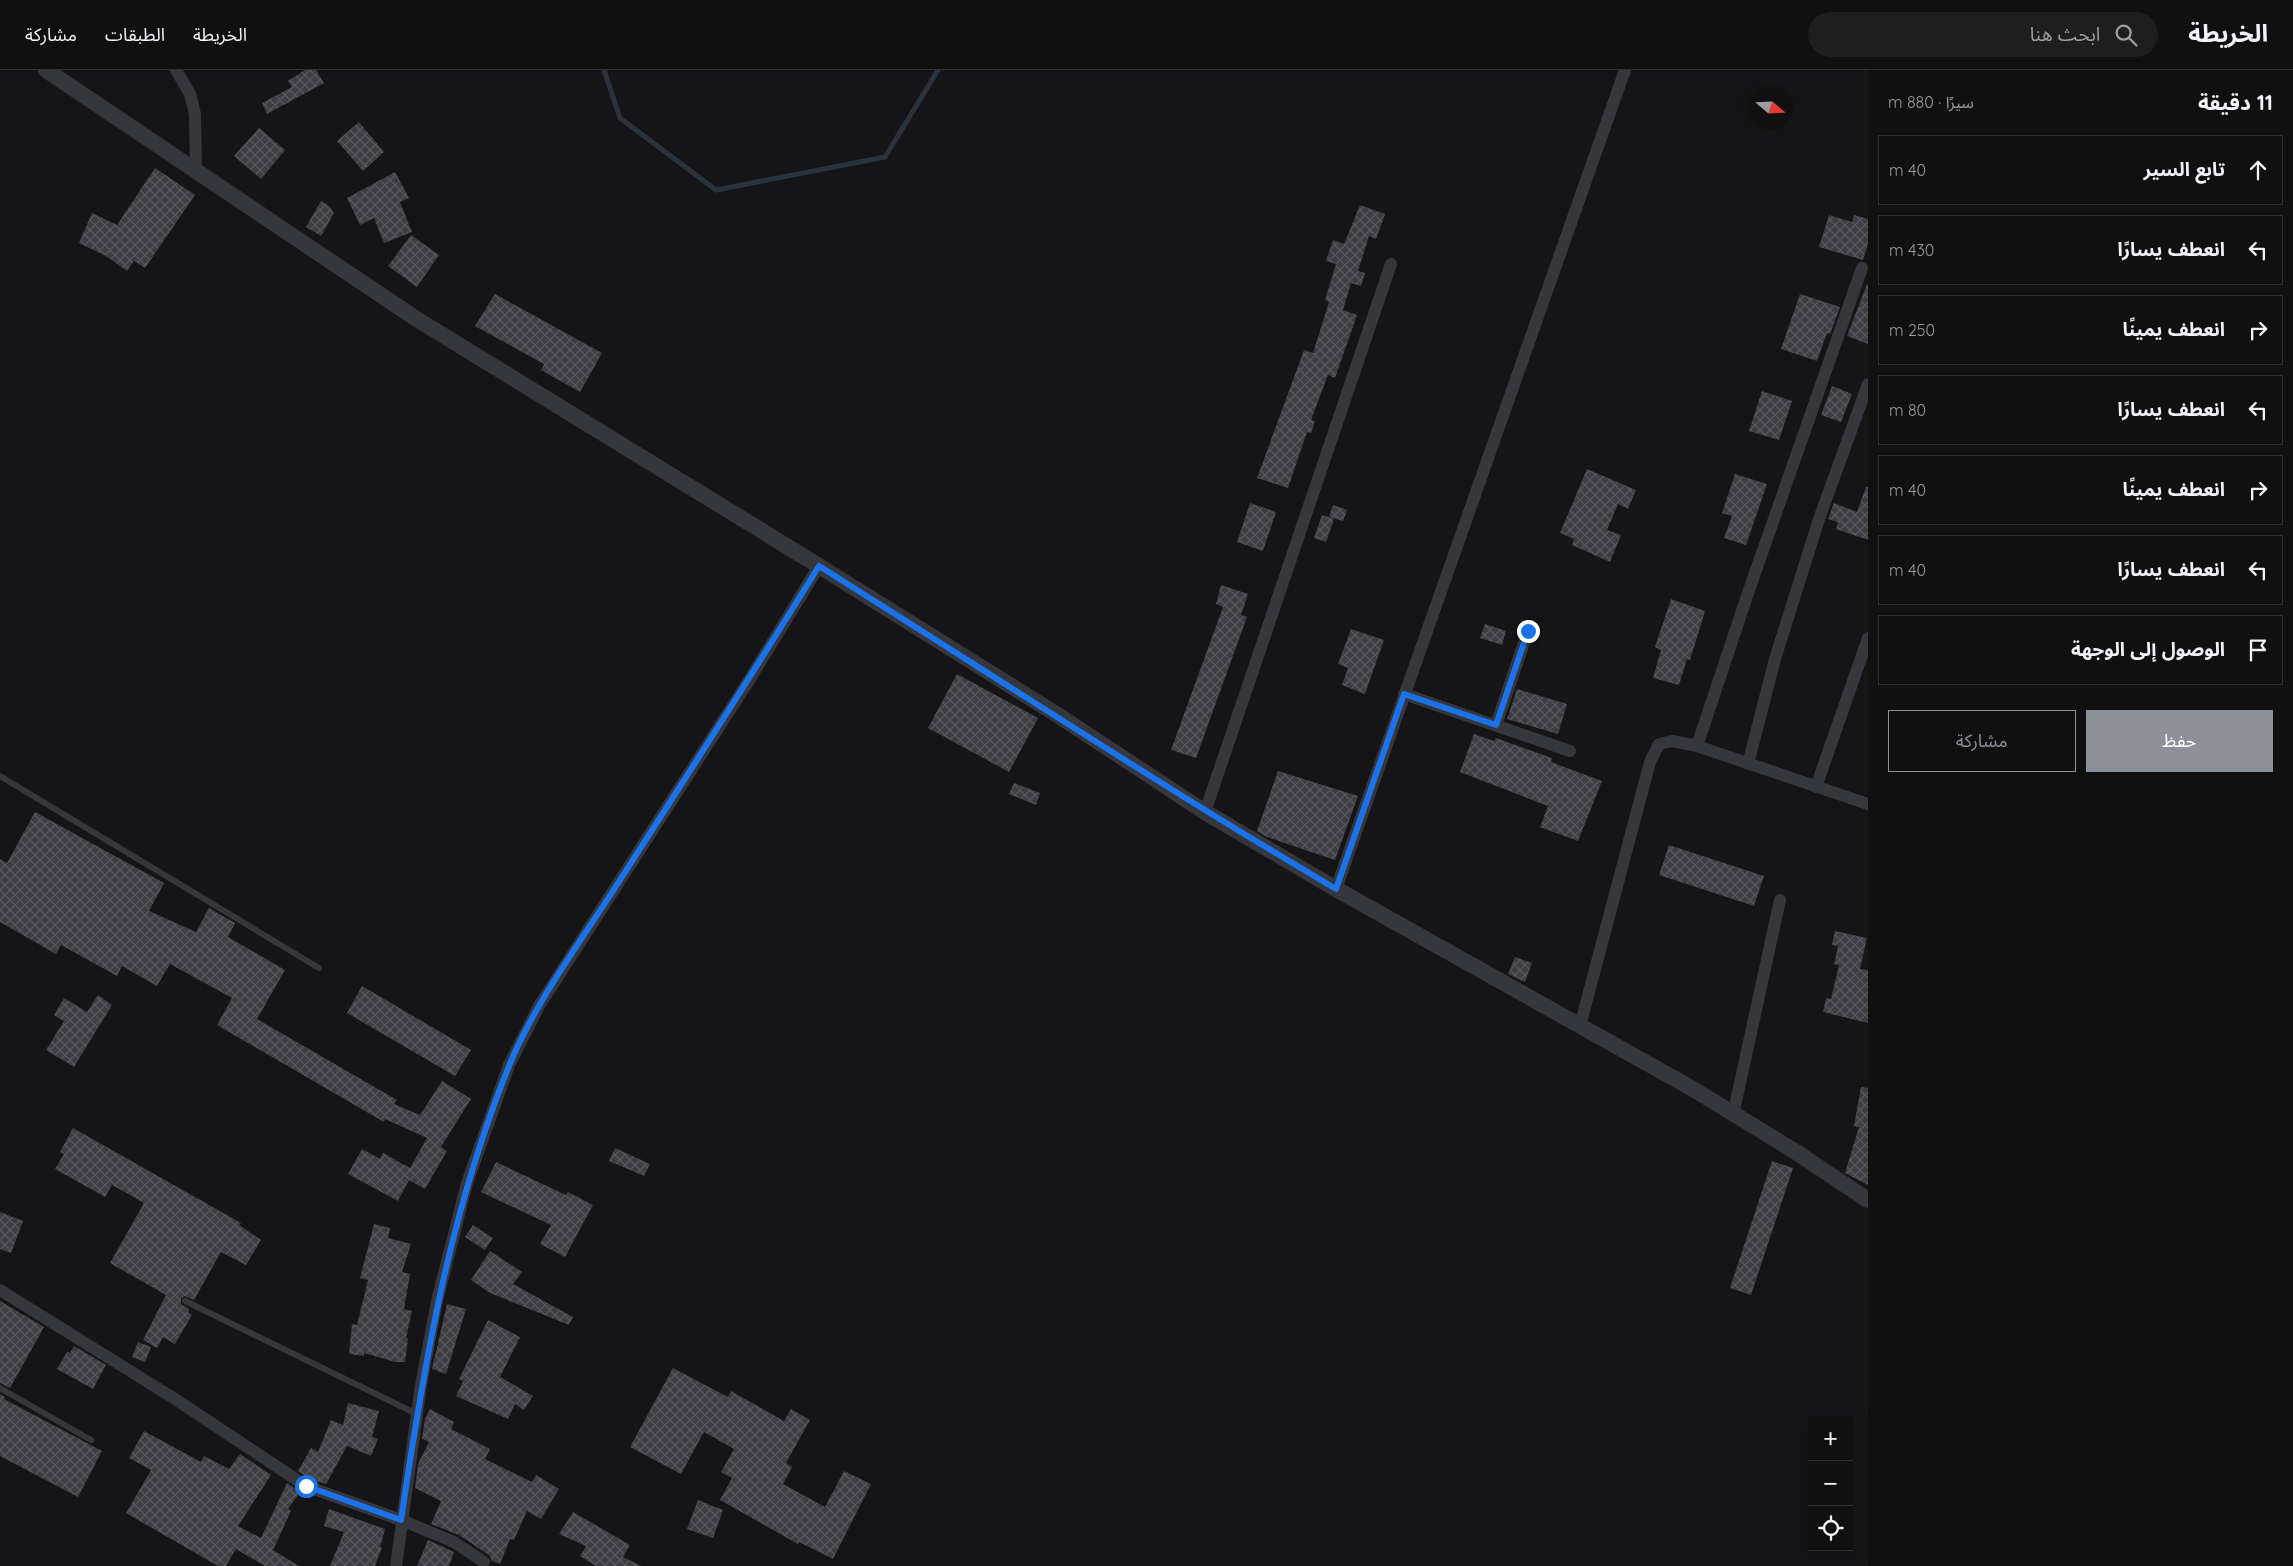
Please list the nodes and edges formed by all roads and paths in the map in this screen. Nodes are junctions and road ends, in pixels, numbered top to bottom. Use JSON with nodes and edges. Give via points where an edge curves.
{"nodes":[{"id":1,"x":46,"y":70,"type":"edge"},
{"id":2,"x":176,"y":70,"type":"edge"},
{"id":3,"x":1625,"y":70,"type":"edge"},
{"id":4,"x":196,"y":171,"type":"junction"},
{"id":5,"x":1391,"y":264,"type":"dead end"},
{"id":6,"x":1862,"y":268,"type":"dead end"},
{"id":7,"x":1868,"y":384,"type":"edge"},
{"id":8,"x":819,"y":566,"type":"junction"},
{"id":9,"x":1528,"y":631,"type":"dead end"},
{"id":10,"x":1868,"y":638,"type":"edge"},
{"id":11,"x":1404,"y":694,"type":"junction"},
{"id":12,"x":1496,"y":725,"type":"junction"},
{"id":13,"x":1697,"y":746,"type":"junction"},
{"id":14,"x":1570,"y":751,"type":"dead end"},
{"id":15,"x":1748,"y":764,"type":"junction"},
{"id":16,"x":0,"y":776,"type":"edge"},
{"id":17,"x":1816,"y":788,"type":"junction"},
{"id":18,"x":1868,"y":804,"type":"edge"},
{"id":19,"x":1205,"y":812,"type":"junction"},
{"id":20,"x":1336,"y":889,"type":"junction"},
{"id":21,"x":1780,"y":900,"type":"dead end"},
{"id":22,"x":319,"y":968,"type":"dead end"},
{"id":23,"x":1580,"y":1026,"type":"junction"},
{"id":24,"x":1733,"y":1115,"type":"junction"},
{"id":25,"x":1868,"y":1200,"type":"edge"},
{"id":26,"x":0,"y":1290,"type":"edge"},
{"id":27,"x":185,"y":1300,"type":"dead end"},
{"id":28,"x":0,"y":1388,"type":"edge"},
{"id":29,"x":417,"y":1414,"type":"junction"},
{"id":30,"x":91,"y":1440,"type":"dead end"},
{"id":31,"x":401,"y":1520,"type":"junction"},
{"id":32,"x":484,"y":1562,"type":"dead end"},
{"id":33,"x":396,"y":1566,"type":"edge"}],
"edges":[{"from":1,"to":4,"type":"street"},
{"from":2,"to":4,"type":"street","via":[[190,94],[195,114]]},
{"from":3,"to":11,"type":"street"},
{"from":4,"to":8,"type":"street","via":[[415,318]]},
{"from":5,"to":19,"type":"street"},
{"from":6,"to":13,"type":"street"},
{"from":7,"to":15,"type":"street","via":[[1819,518]]},
{"from":8,"to":19,"type":"street","via":[[1056,714]]},
{"from":8,"to":29,"type":"street","via":[[539,1006],[509,1065],[467,1184],[437,1301]]},
{"from":9,"to":12,"type":"street"},
{"from":10,"to":17,"type":"street"},
{"from":11,"to":12,"type":"street"},
{"from":11,"to":20,"type":"street"},
{"from":12,"to":14,"type":"street"},
{"from":13,"to":15,"type":"street"},
{"from":13,"to":23,"type":"street","via":[[1672,741],[1659,744],[1650,762]]},
{"from":15,"to":17,"type":"street"},
{"from":16,"to":22,"type":"lane"},
{"from":17,"to":18,"type":"street"},
{"from":19,"to":20,"type":"street"},
{"from":20,"to":23,"type":"street"},
{"from":21,"to":24,"type":"street"},
{"from":23,"to":24,"type":"street"},
{"from":24,"to":25,"type":"street"},
{"from":26,"to":31,"type":"street","via":[[175,1399],[306,1486]]},
{"from":27,"to":29,"type":"lane"},
{"from":28,"to":30,"type":"lane"},
{"from":29,"to":31,"type":"street"},
{"from":31,"to":32,"type":"street","via":[[454,1542]]},
{"from":31,"to":33,"type":"street"}]}
